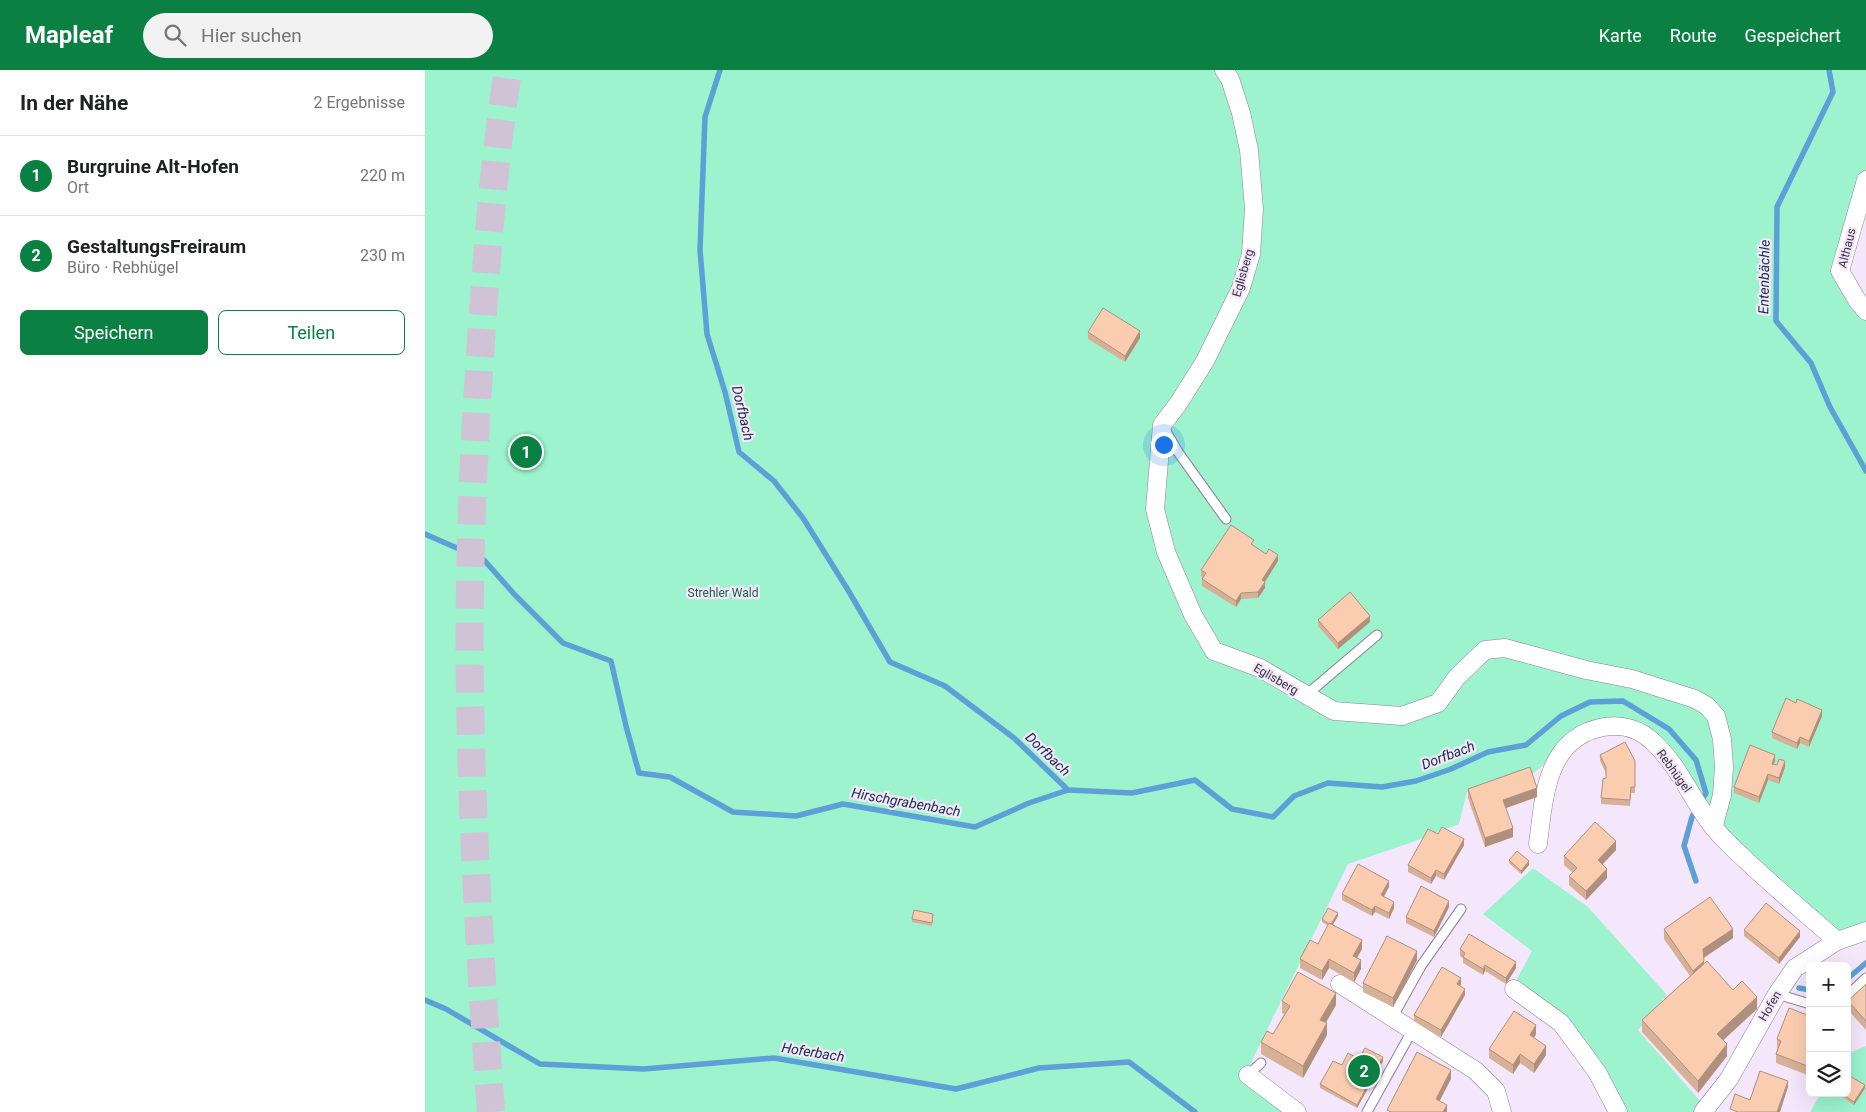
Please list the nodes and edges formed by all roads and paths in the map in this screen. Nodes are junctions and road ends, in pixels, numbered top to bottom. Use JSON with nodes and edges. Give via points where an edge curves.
{"nodes":[{"id":1,"x":1224,"y":70,"type":"edge"},
{"id":2,"x":1866,"y":180,"type":"edge"},
{"id":3,"x":1866,"y":310,"type":"edge"},
{"id":4,"x":1162,"y":425,"type":"junction"},
{"id":5,"x":1226,"y":519,"type":"dead end"},
{"id":6,"x":1377,"y":635,"type":"dead end"},
{"id":7,"x":1305,"y":696,"type":"junction"},
{"id":8,"x":1708,"y":818,"type":"junction"},
{"id":9,"x":1538,"y":844,"type":"dead end"},
{"id":10,"x":1461,"y":909,"type":"dead end"},
{"id":11,"x":1866,"y":931,"type":"edge"},
{"id":12,"x":1837,"y":941,"type":"junction"},
{"id":13,"x":1866,"y":978,"type":"edge"},
{"id":14,"x":1339,"y":984,"type":"dead end"},
{"id":15,"x":1514,"y":989,"type":"dead end"},
{"id":16,"x":1851,"y":992,"type":"edge"},
{"id":17,"x":1777,"y":994,"type":"junction"},
{"id":18,"x":1806,"y":1003,"type":"edge"},
{"id":19,"x":1392,"y":1018,"type":"junction"},
{"id":20,"x":1412,"y":1031,"type":"junction"},
{"id":21,"x":1254,"y":1069,"type":"dead end"},
{"id":22,"x":1297,"y":1112,"type":"edge"},
{"id":23,"x":1367,"y":1112,"type":"edge"},
{"id":24,"x":1503,"y":1112,"type":"edge"},
{"id":25,"x":1618,"y":1112,"type":"edge"},
{"id":26,"x":1703,"y":1112,"type":"edge"}],
"edges":[{"from":1,"to":4,"type":"street","name":"Eglisberg","via":[[1241,113],[1249,150],[1254,209],[1251,254],[1241,288],[1205,361]]},
{"from":2,"to":3,"type":"street","name":"Althaus","via":[[1840,271]]},
{"from":4,"to":5,"type":"lane"},
{"from":4,"to":7,"type":"street","name":"Eglisberg","via":[[1155,509],[1167,552],[1193,615],[1214,650],[1260,668]]},
{"from":6,"to":7,"type":"lane"},
{"from":7,"to":8,"type":"street","name":"Eglisberg","via":[[1334,712],[1402,716],[1437,702],[1485,650],[1505,648],[1632,679],[1695,699],[1716,716],[1722,739],[1722,794]]},
{"from":8,"to":9,"type":"street","name":"Rebhügel","via":[[1653,741],[1637,731],[1617,725],[1593,729],[1561,751],[1546,786]]},
{"from":8,"to":12,"type":"street","name":"Rebhügel","via":[[1727,841]]},
{"from":10,"to":19,"type":"lane","via":[[1421,966]]},
{"from":11,"to":12,"type":"street","name":"Hofen"},
{"from":12,"to":17,"type":"street","name":"Hofen","via":[[1795,968]]},
{"from":13,"to":16,"type":"lane"},
{"from":14,"to":19,"type":"street"},
{"from":15,"to":25,"type":"street","via":[[1561,1023],[1597,1072]]},
{"from":17,"to":18,"type":"lane"},
{"from":17,"to":26,"type":"street","name":"Hofen","via":[[1729,1079]]},
{"from":19,"to":20,"type":"street"},
{"from":20,"to":23,"type":"lane"},
{"from":20,"to":24,"type":"street","via":[[1476,1071],[1496,1091]]},
{"from":21,"to":22,"type":"street"}]}
